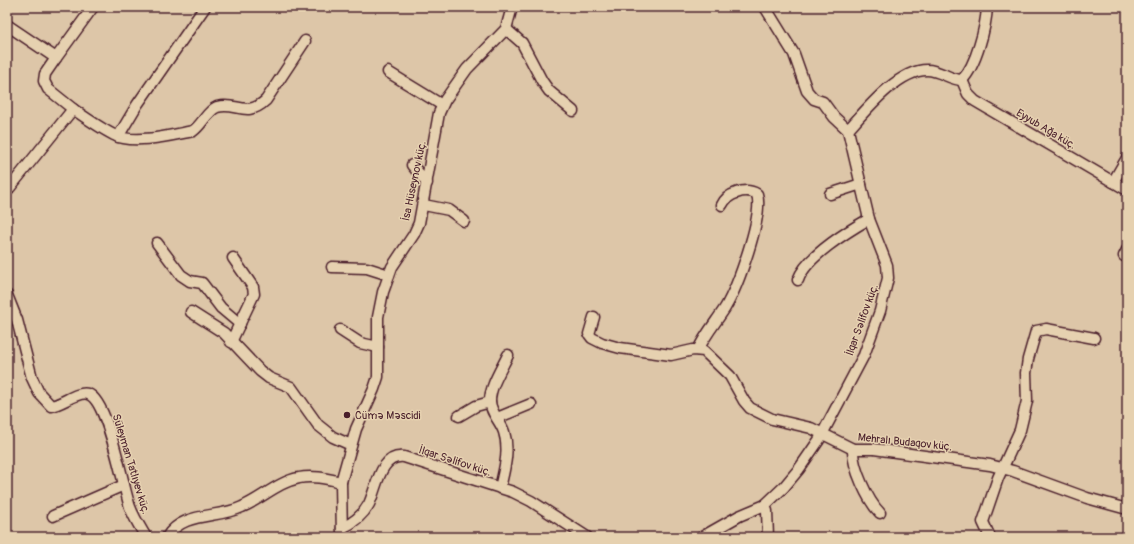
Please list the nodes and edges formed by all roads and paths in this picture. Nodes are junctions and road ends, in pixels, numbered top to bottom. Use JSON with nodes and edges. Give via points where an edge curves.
{"nodes":[{"id":1,"x":93,"y":7,"type":"edge"},
{"id":2,"x":205,"y":7,"type":"edge"},
{"id":3,"x":512,"y":7,"type":"edge"},
{"id":4,"x":987,"y":7,"type":"edge"},
{"id":5,"x":770,"y":9,"type":"edge"},
{"id":6,"x":7,"y":25,"type":"edge"},
{"id":7,"x":506,"y":29,"type":"junction"},
{"id":8,"x":305,"y":41,"type":"dead end"},
{"id":9,"x":56,"y":58,"type":"junction"},
{"id":10,"x":388,"y":72,"type":"dead end"},
{"id":11,"x":962,"y":80,"type":"junction"},
{"id":12,"x":442,"y":104,"type":"junction"},
{"id":13,"x":72,"y":109,"type":"junction"},
{"id":14,"x":573,"y":111,"type":"dead end"},
{"id":15,"x":848,"y":130,"type":"junction"},
{"id":16,"x":118,"y":137,"type":"junction"},
{"id":17,"x":1127,"y":158,"type":"edge"},
{"id":18,"x":412,"y":165,"type":"dead end"},
{"id":19,"x":1112,"y":182,"type":"junction"},
{"id":20,"x":427,"y":183,"type":"junction"},
{"id":21,"x":861,"y":184,"type":"junction"},
{"id":22,"x":1127,"y":190,"type":"edge"},
{"id":23,"x":7,"y":191,"type":"edge"},
{"id":24,"x":830,"y":194,"type":"dead end"},
{"id":25,"x":424,"y":205,"type":"junction"},
{"id":26,"x":722,"y":205,"type":"dead end"},
{"id":27,"x":869,"y":219,"type":"junction"},
{"id":28,"x":464,"y":221,"type":"dead end"},
{"id":29,"x":157,"y":243,"type":"dead end"},
{"id":30,"x":233,"y":258,"type":"dead end"},
{"id":31,"x":332,"y":267,"type":"dead end"},
{"id":32,"x":389,"y":275,"type":"junction"},
{"id":33,"x":798,"y":280,"type":"dead end"},
{"id":34,"x":7,"y":295,"type":"edge"},
{"id":35,"x":191,"y":312,"type":"dead end"},
{"id":36,"x":594,"y":317,"type":"dead end"},
{"id":37,"x":240,"y":324,"type":"junction"},
{"id":38,"x":340,"y":330,"type":"dead end"},
{"id":39,"x":1094,"y":338,"type":"dead end"},
{"id":40,"x":231,"y":342,"type":"junction"},
{"id":41,"x":378,"y":347,"type":"junction"},
{"id":42,"x":698,"y":350,"type":"junction"},
{"id":43,"x":508,"y":355,"type":"dead end"},
{"id":44,"x":490,"y":402,"type":"junction"},
{"id":45,"x":531,"y":404,"type":"dead end"},
{"id":46,"x":459,"y":416,"type":"dead end"},
{"id":47,"x":497,"y":418,"type":"junction"},
{"id":48,"x":823,"y":434,"type":"junction"},
{"id":49,"x":351,"y":445,"type":"junction"},
{"id":50,"x":853,"y":449,"type":"junction"},
{"id":51,"x":1003,"y":468,"type":"junction"},
{"id":52,"x":341,"y":482,"type":"junction"},
{"id":53,"x":124,"y":485,"type":"junction"},
{"id":54,"x":500,"y":488,"type":"junction"},
{"id":55,"x":765,"y":505,"type":"junction"},
{"id":56,"x":1127,"y":509,"type":"edge"},
{"id":57,"x":880,"y":513,"type":"dead end"},
{"id":58,"x":53,"y":516,"type":"dead end"},
{"id":59,"x":342,"y":532,"type":"edge"},
{"id":60,"x":146,"y":537,"type":"edge"},
{"id":61,"x":167,"y":537,"type":"edge"},
{"id":62,"x":587,"y":537,"type":"edge"},
{"id":63,"x":702,"y":537,"type":"edge"},
{"id":64,"x":768,"y":537,"type":"edge"},
{"id":65,"x":990,"y":537,"type":"edge"}],
"edges":[{"from":1,"to":9,"type":"street"},
{"from":2,"to":16,"type":"street","via":[[137,105]]},
{"from":3,"to":7,"type":"street","name":"İsa Hüseynov küç."},
{"from":4,"to":11,"type":"street","via":[[984,28],[972,67]]},
{"from":5,"to":15,"type":"street","via":[[794,54],[807,91],[814,99],[823,102]]},
{"from":6,"to":9,"type":"street"},
{"from":7,"to":12,"type":"street","name":"İsa Hüseynov küç.","via":[[468,69]]},
{"from":7,"to":14,"type":"street","via":[[522,43],[549,91]]},
{"from":8,"to":16,"type":"street","via":[[259,107],[252,110],[218,107],[213,109],[193,131],[139,139]]},
{"from":9,"to":13,"type":"street","via":[[45,74],[44,81],[48,89]]},
{"from":10,"to":12,"type":"street"},
{"from":11,"to":15,"type":"street","via":[[927,70],[915,73],[888,89]]},
{"from":11,"to":19,"type":"street","name":"Eyyub Ağa küç.","via":[[968,94],[975,101]]},
{"from":12,"to":20,"type":"street","name":"İsa Hüseynov küç."},
{"from":13,"to":16,"type":"street"},
{"from":13,"to":23,"type":"street"},
{"from":15,"to":21,"type":"street","name":"İlqar Səlifov küç."},
{"from":17,"to":19,"type":"street"},
{"from":18,"to":20,"type":"street"},
{"from":19,"to":22,"type":"street","name":"Eyyub Ağa küç."},
{"from":20,"to":25,"type":"street","name":"İsa Hüseynov küç."},
{"from":21,"to":24,"type":"street"},
{"from":21,"to":27,"type":"street","name":"İlqar Səlifov küç."},
{"from":25,"to":28,"type":"street","via":[[449,210]]},
{"from":25,"to":32,"type":"street","name":"İsa Hüseynov küç.","via":[[414,234]]},
{"from":26,"to":42,"type":"street","via":[[729,196],[748,191],[757,194],[755,224],[738,279],[725,307]]},
{"from":27,"to":33,"type":"street","via":[[812,259],[800,273]]},
{"from":27,"to":48,"type":"street","name":"İlqar Səlifov küç.","via":[[887,265],[887,288],[864,355]]},
{"from":29,"to":37,"type":"street","via":[[181,275],[190,281],[202,283],[221,308]]},
{"from":30,"to":37,"type":"street","via":[[253,287],[254,294]]},
{"from":31,"to":32,"type":"street","via":[[367,268]]},
{"from":32,"to":41,"type":"street","name":"İsa Hüseynov küç.","via":[[378,317]]},
{"from":34,"to":53,"type":"street","name":"Süleyman Tatlıyev küç.","via":[[38,393],[51,406],[82,393],[90,394],[97,401],[107,423]]},
{"from":35,"to":40,"type":"street","via":[[213,325]]},
{"from":36,"to":42,"type":"street","via":[[589,334],[602,343],[657,354],[671,355]]},
{"from":37,"to":40,"type":"street"},
{"from":38,"to":41,"type":"street","via":[[360,344]]},
{"from":39,"to":51,"type":"street","via":[[1046,329],[1036,332],[1026,373],[1027,401],[1024,415]]},
{"from":40,"to":49,"type":"street","via":[[269,378],[291,387],[324,431]]},
{"from":41,"to":49,"type":"street","name":"İsa Hüseynov küç.","via":[[378,377]]},
{"from":42,"to":48,"type":"street","name":"Mehralı Budaqov küç.","via":[[704,351],[730,376],[750,408],[772,420],[804,426]]},
{"from":43,"to":44,"type":"street","via":[[492,391]]},
{"from":44,"to":46,"type":"street","via":[[480,404]]},
{"from":44,"to":47,"type":"street"},
{"from":45,"to":47,"type":"street"},
{"from":47,"to":54,"type":"street","via":[[504,432],[506,449]]},
{"from":48,"to":50,"type":"street","name":"Mehralı Budaqov küç."},
{"from":48,"to":55,"type":"street","name":"İlqar Səlifov küç.","via":[[789,481]]},
{"from":49,"to":52,"type":"street","name":"İsa Hüseynov küç."},
{"from":50,"to":51,"type":"street","name":"Mehralı Budaqov küç.","via":[[874,449]]},
{"from":50,"to":57,"type":"street","via":[[855,463],[870,502]]},
{"from":51,"to":56,"type":"street","name":"Mehralı Budaqov küç.","via":[[1087,498]]},
{"from":51,"to":65,"type":"street","via":[[983,522]]},
{"from":52,"to":59,"type":"street","name":"İsa Hüseynov küç."},
{"from":52,"to":61,"type":"street","via":[[313,477],[288,481],[239,508],[190,518],[179,524]]},
{"from":53,"to":58,"type":"street"},
{"from":53,"to":60,"type":"street","name":"Süleyman Tatlıyev küç.","via":[[130,507]]},
{"from":54,"to":59,"type":"street","name":"İlqar Səlifov küç.","via":[[404,456],[397,456],[389,460],[384,467],[368,504]]},
{"from":54,"to":62,"type":"street","name":"İlqar Səlifov küç.","via":[[531,500]]},
{"from":55,"to":63,"type":"street","name":"İlqar Səlifov küç."},
{"from":55,"to":64,"type":"street"}]}
